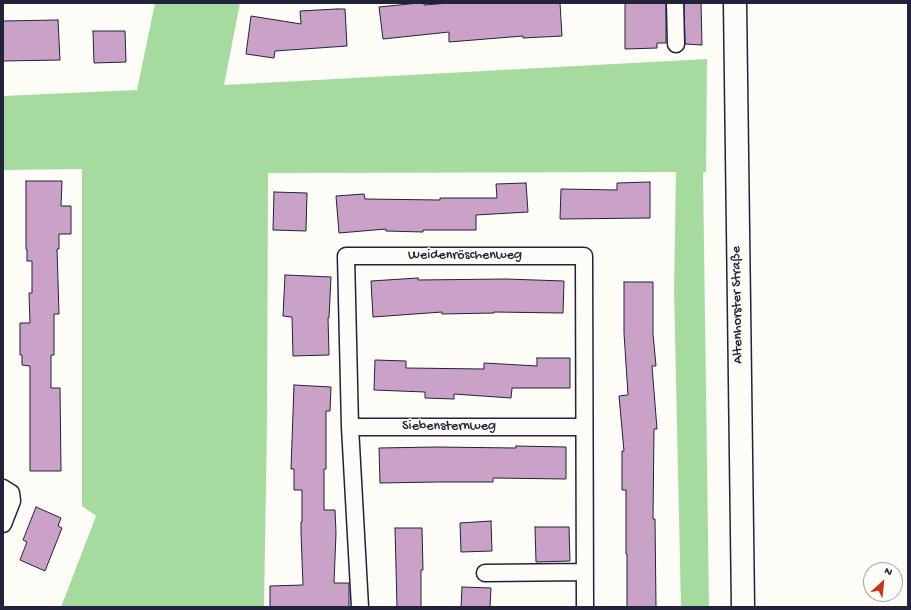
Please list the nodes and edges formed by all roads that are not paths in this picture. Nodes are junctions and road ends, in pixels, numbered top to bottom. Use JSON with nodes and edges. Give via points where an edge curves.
{"nodes":[{"id":1,"x":675,"y":3,"type":"edge"},
{"id":2,"x":735,"y":3,"type":"edge"},
{"id":3,"x":676,"y":44,"type":"dead end"},
{"id":4,"x":350,"y":427,"type":"junction"},
{"id":5,"x":584,"y":427,"type":"junction"},
{"id":6,"x":3,"y":488,"type":"edge"},
{"id":7,"x":3,"y":524,"type":"edge"},
{"id":8,"x":584,"y":572,"type":"junction"},
{"id":9,"x":485,"y":573,"type":"dead end"},
{"id":10,"x":360,"y":607,"type":"edge"},
{"id":11,"x":585,"y":607,"type":"edge"},
{"id":12,"x":743,"y":607,"type":"edge"}],
"edges":[{"from":1,"to":3,"type":"street"},
{"from":2,"to":12,"type":"street","name":"Altenhorster Straße"},
{"from":4,"to":5,"type":"street","name":"Siebensternweg"},
{"from":4,"to":5,"type":"street","name":"Weidenröschenweg","via":[[346,256],[584,256]]},
{"from":4,"to":10,"type":"street"},
{"from":5,"to":8,"type":"street"},
{"from":6,"to":7,"type":"street","via":[[11,493],[12,501]]},
{"from":8,"to":9,"type":"street"},
{"from":8,"to":11,"type":"street"}]}
